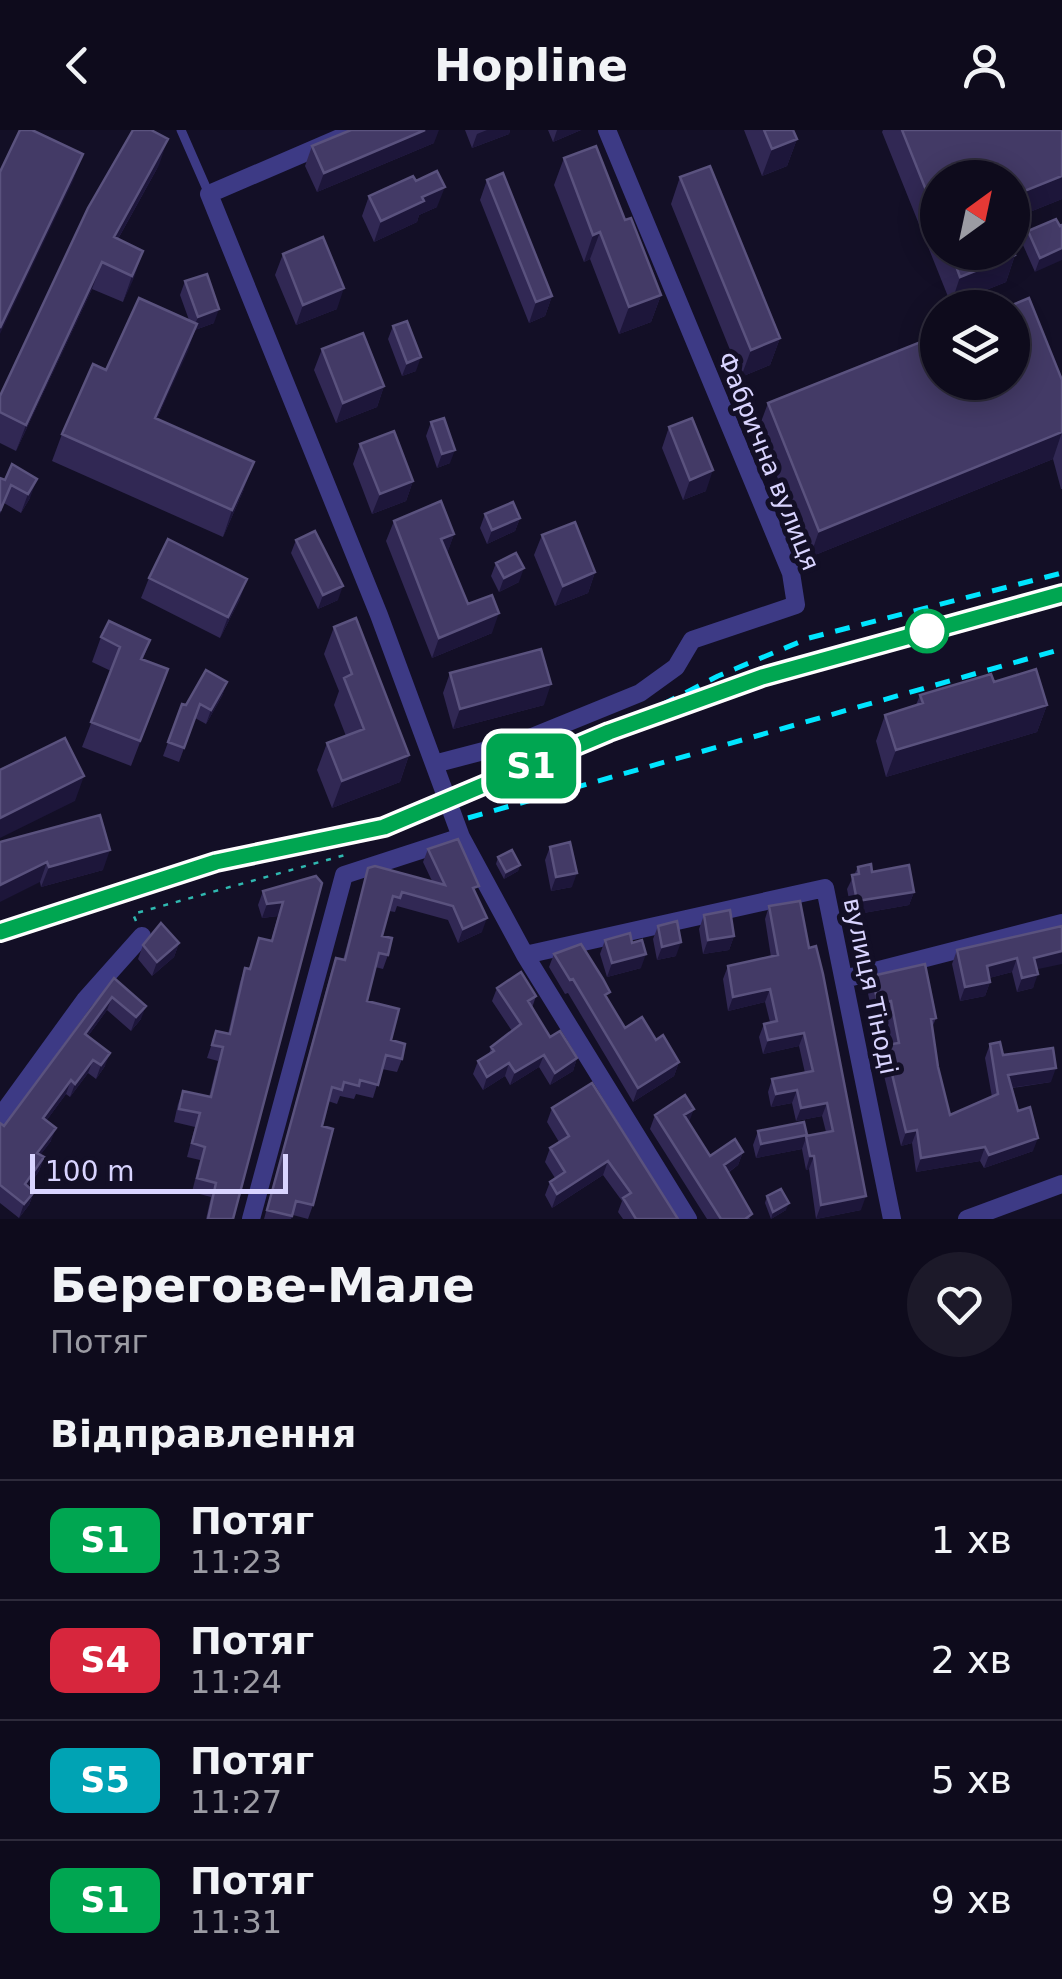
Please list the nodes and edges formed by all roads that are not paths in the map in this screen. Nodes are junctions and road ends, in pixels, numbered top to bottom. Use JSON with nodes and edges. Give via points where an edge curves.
{"nodes":[{"id":1,"x":182,"y":130,"type":"edge"},
{"id":2,"x":358,"y":130,"type":"edge"},
{"id":3,"x":607,"y":130,"type":"edge"},
{"id":4,"x":209,"y":194,"type":"junction"},
{"id":5,"x":434,"y":764,"type":"junction"},
{"id":6,"x":461,"y":836,"type":"junction"},
{"id":7,"x":1062,"y":923,"type":"edge"},
{"id":8,"x":142,"y":936,"type":"road end"},
{"id":9,"x":525,"y":955,"type":"junction"},
{"id":10,"x":844,"y":979,"type":"junction"},
{"id":11,"x":0,"y":1117,"type":"edge"},
{"id":12,"x":1062,"y":1184,"type":"edge"},
{"id":13,"x":251,"y":1219,"type":"edge"},
{"id":14,"x":688,"y":1219,"type":"edge"},
{"id":15,"x":892,"y":1219,"type":"edge"},
{"id":16,"x":967,"y":1219,"type":"edge"}],
"edges":[{"from":1,"to":4,"type":"lane"},
{"from":2,"to":4,"type":"street"},
{"from":3,"to":5,"type":"street","name":"Фабрична вулиця","via":[[791,574],[796,605],[692,640],[676,667],[640,693],[522,741]]},
{"from":4,"to":5,"type":"street"},
{"from":5,"to":6,"type":"street"},
{"from":6,"to":9,"type":"street"},
{"from":6,"to":13,"type":"street","via":[[344,875]]},
{"from":7,"to":10,"type":"street"},
{"from":8,"to":11,"type":"street","via":[[85,1000]]},
{"from":9,"to":10,"type":"street","name":"вулиця Тіноді","via":[[825,888]]},
{"from":9,"to":14,"type":"street"},
{"from":10,"to":15,"type":"street","name":"вулиця Тіноді"},
{"from":12,"to":16,"type":"street"}]}
